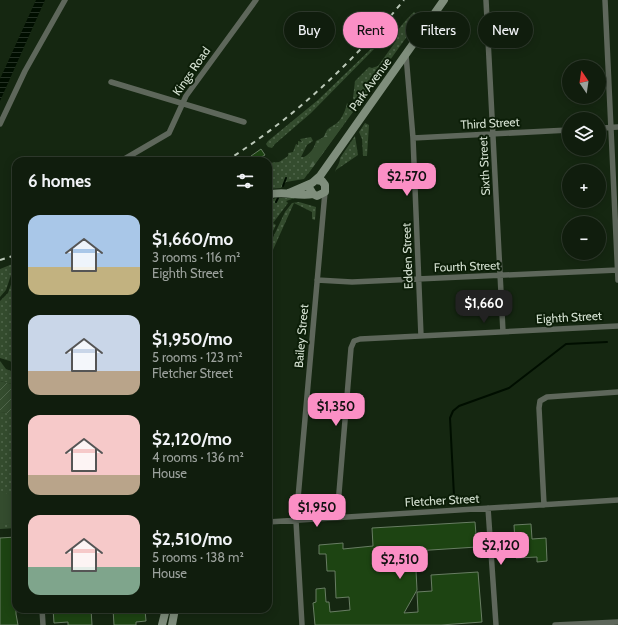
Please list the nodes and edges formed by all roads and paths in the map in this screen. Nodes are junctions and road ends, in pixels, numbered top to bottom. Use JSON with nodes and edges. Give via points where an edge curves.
{"nodes":[{"id":1,"x":65,"y":0,"type":"edge"},
{"id":2,"x":256,"y":0,"type":"edge"},
{"id":3,"x":444,"y":0,"type":"edge"},
{"id":4,"x":486,"y":0,"type":"edge"},
{"id":5,"x":605,"y":0,"type":"edge"},
{"id":6,"x":406,"y":55,"type":"junction"},
{"id":7,"x":111,"y":82,"type":"dead end"},
{"id":8,"x":181,"y":103,"type":"junction"},
{"id":9,"x":244,"y":122,"type":"dead end"},
{"id":10,"x":0,"y":124,"type":"edge"},
{"id":11,"x":618,"y":127,"type":"edge"},
{"id":12,"x":606,"y":128,"type":"edge"},
{"id":13,"x":610,"y":128,"type":"junction"},
{"id":14,"x":562,"y":130,"type":"edge"},
{"id":15,"x":493,"y":133,"type":"junction"},
{"id":16,"x":413,"y":138,"type":"junction"},
{"id":17,"x":128,"y":157,"type":"edge"},
{"id":18,"x":317,"y":182,"type":"junction"},
{"id":19,"x":325,"y":192,"type":"junction"},
{"id":20,"x":290,"y":193,"type":"junction"},
{"id":21,"x":272,"y":195,"type":"edge"},
{"id":22,"x":314,"y":195,"type":"junction"},
{"id":23,"x":322,"y":215,"type":"junction"},
{"id":24,"x":618,"y":270,"type":"edge"},
{"id":25,"x":500,"y":276,"type":"junction"},
{"id":26,"x":419,"y":279,"type":"junction"},
{"id":27,"x":316,"y":280,"type":"junction"},
{"id":28,"x":618,"y":280,"type":"edge"},
{"id":29,"x":618,"y":326,"type":"edge"},
{"id":30,"x":503,"y":332,"type":"junction"},
{"id":31,"x":421,"y":336,"type":"junction"},
{"id":32,"x":618,"y":392,"type":"edge"},
{"id":33,"x":618,"y":500,"type":"edge"},
{"id":34,"x":544,"y":505,"type":"junction"},
{"id":35,"x":488,"y":508,"type":"junction"},
{"id":36,"x":337,"y":517,"type":"junction"},
{"id":37,"x":296,"y":521,"type":"junction"},
{"id":38,"x":272,"y":522,"type":"edge"},
{"id":39,"x":42,"y":613,"type":"edge"},
{"id":40,"x":165,"y":613,"type":"edge"},
{"id":41,"x":174,"y":613,"type":"edge"},
{"id":42,"x":618,"y":622,"type":"edge"},
{"id":43,"x":43,"y":625,"type":"edge"},
{"id":44,"x":162,"y":625,"type":"edge"},
{"id":45,"x":172,"y":625,"type":"edge"},
{"id":46,"x":302,"y":625,"type":"edge"},
{"id":47,"x":496,"y":625,"type":"edge"},
{"id":48,"x":555,"y":625,"type":"edge"}],
"edges":[{"from":1,"to":10,"type":"street","via":[[25,71]]},
{"from":2,"to":8,"type":"street","name":"Kings Road"},
{"from":3,"to":6,"type":"main road","name":"Park Avenue"},
{"from":4,"to":15,"type":"street","name":"Sixth Street"},
{"from":5,"to":13,"type":"street"},
{"from":6,"to":16,"type":"street","name":"Edden Street"},
{"from":6,"to":18,"type":"main road","name":"Park Avenue"},
{"from":7,"to":8,"type":"street"},
{"from":8,"to":9,"type":"street"},
{"from":8,"to":17,"type":"street","name":"Kings Road","via":[[167,135]]},
{"from":11,"to":13,"type":"street"},
{"from":12,"to":13,"type":"street"},
{"from":13,"to":24,"type":"street"},
{"from":14,"to":15,"type":"street","name":"Third Street"},
{"from":15,"to":16,"type":"street","name":"Third Street"},
{"from":15,"to":25,"type":"street","name":"Sixth Street"},
{"from":16,"to":26,"type":"street","name":"Edden Street"},
{"from":18,"to":19,"type":"main road","via":[[326,187]]},
{"from":18,"to":20,"type":"main road"},
{"from":18,"to":22,"type":"main road","via":[[310,189]]},
{"from":19,"to":22,"type":"main road","via":[[319,196]]},
{"from":19,"to":23,"type":"street","name":"Bailey Street"},
{"from":20,"to":21,"type":"main road"},
{"from":20,"to":22,"type":"main road"},
{"from":22,"to":23,"type":"street","name":"Bailey Street"},
{"from":23,"to":27,"type":"street","name":"Bailey Street"},
{"from":24,"to":25,"type":"street","name":"Fourth Street"},
{"from":24,"to":28,"type":"street"},
{"from":25,"to":26,"type":"street","name":"Fourth Street"},
{"from":25,"to":30,"type":"street","name":"Sixth Street"},
{"from":26,"to":27,"type":"street","name":"Fourth Street","via":[[352,282]]},
{"from":26,"to":31,"type":"street","name":"Edden Street"},
{"from":27,"to":37,"type":"street","name":"Bailey Street"},
{"from":29,"to":30,"type":"street","name":"Eighth Street"},
{"from":30,"to":31,"type":"street","name":"Eighth Street"},
{"from":31,"to":36,"type":"street","name":"Eighth Street","via":[[354,341]]},
{"from":32,"to":34,"type":"street","via":[[548,397],[540,401],[538,408]]},
{"from":33,"to":34,"type":"street","name":"Fletcher Street"},
{"from":34,"to":35,"type":"street","name":"Fletcher Street"},
{"from":35,"to":36,"type":"street","name":"Fletcher Street"},
{"from":35,"to":47,"type":"street"},
{"from":36,"to":37,"type":"street","name":"Fletcher Street"},
{"from":37,"to":38,"type":"street","name":"Fletcher Street"},
{"from":37,"to":46,"type":"street","name":"Bailey Street"},
{"from":39,"to":43,"type":"street"},
{"from":40,"to":44,"type":"main road"},
{"from":41,"to":45,"type":"main road"},
{"from":42,"to":48,"type":"street"}]}
